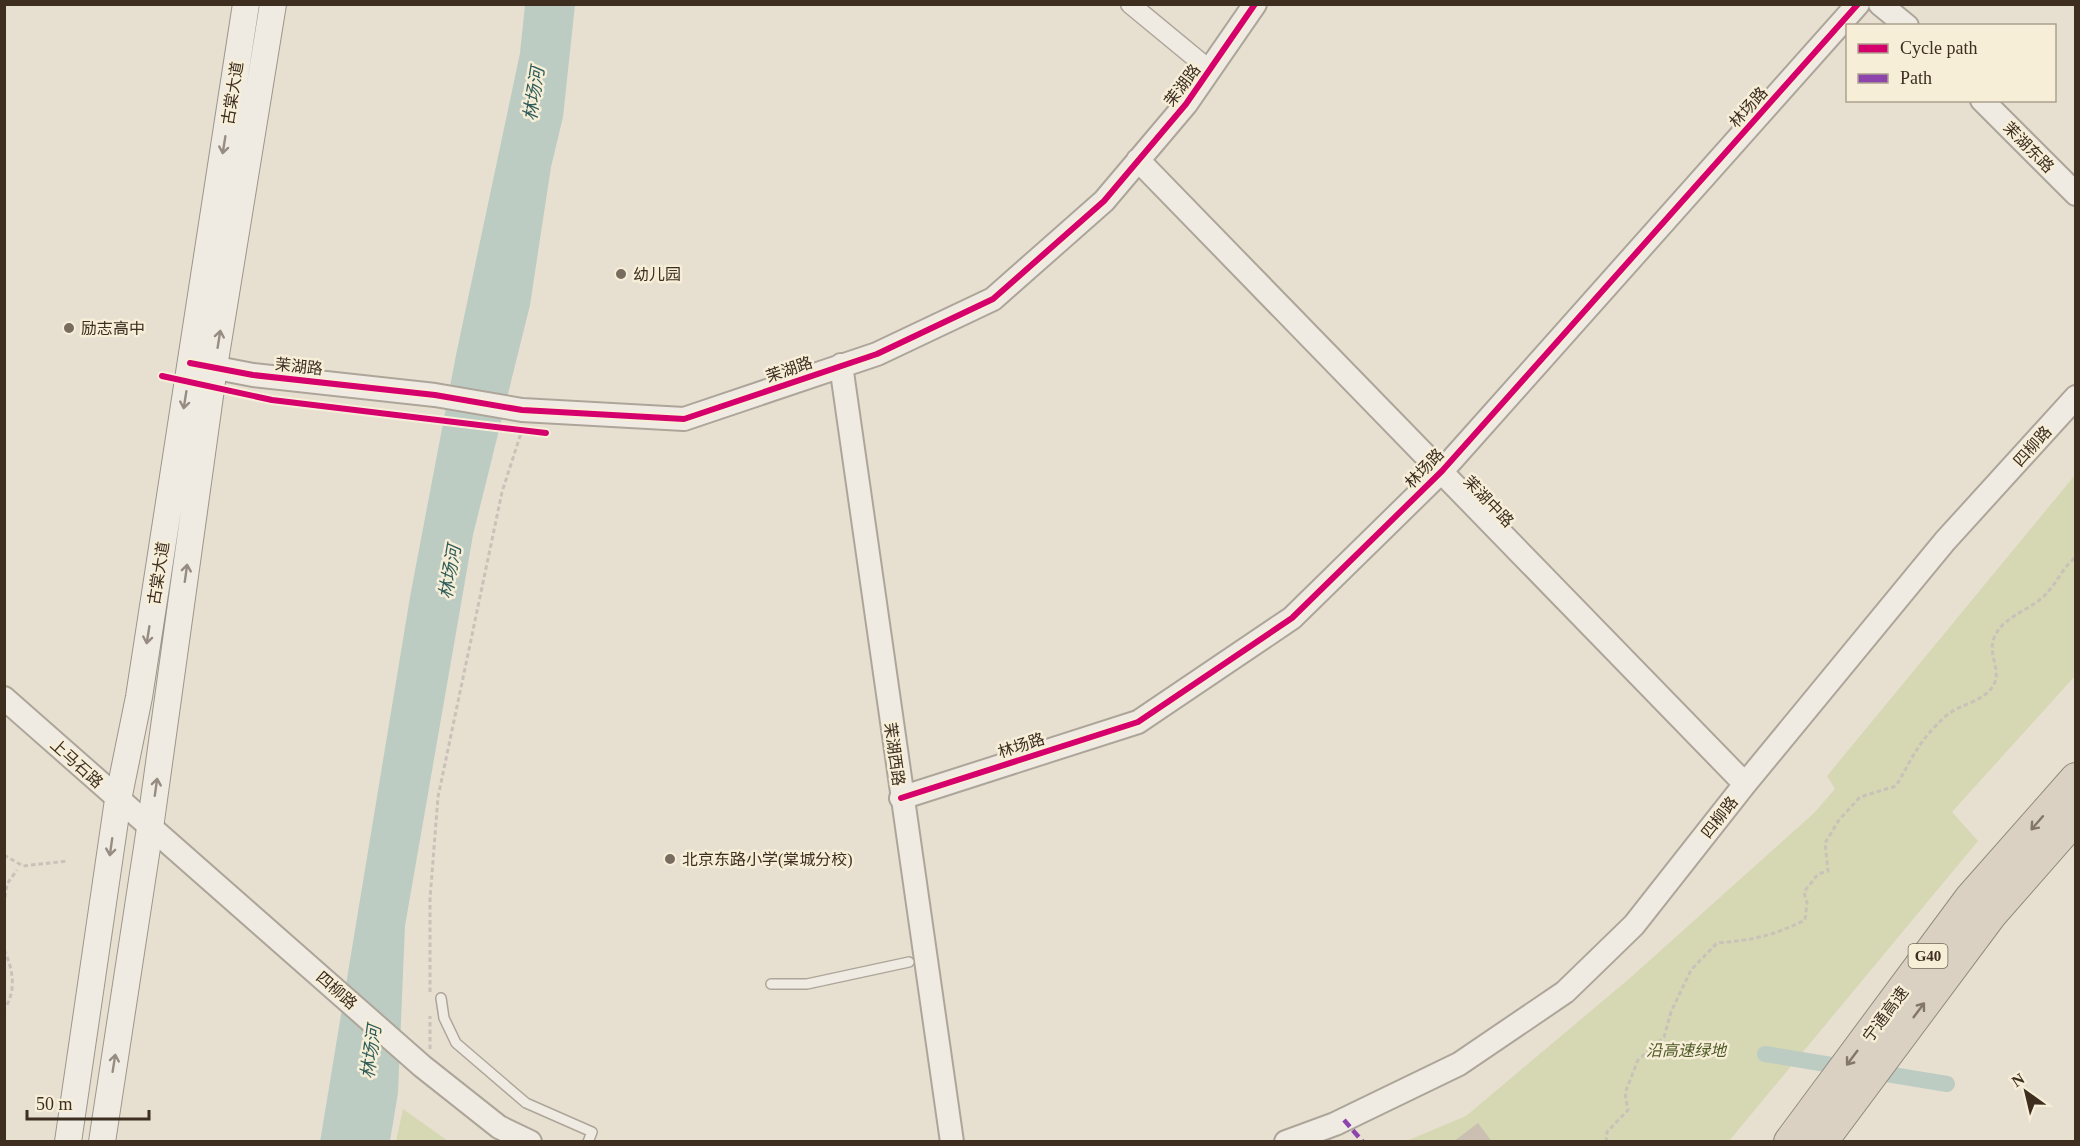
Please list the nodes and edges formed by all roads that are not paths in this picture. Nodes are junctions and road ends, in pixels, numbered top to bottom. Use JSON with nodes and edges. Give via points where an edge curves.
{"nodes":[{"id":1,"x":246,"y":4,"type":"edge"},
{"id":2,"x":273,"y":4,"type":"edge"},
{"id":3,"x":1130,"y":4,"type":"edge"},
{"id":4,"x":1255,"y":4,"type":"edge"},
{"id":5,"x":1858,"y":4,"type":"edge"},
{"id":6,"x":1880,"y":4,"type":"edge"},
{"id":7,"x":1905,"y":24,"type":"edge"},
{"id":8,"x":1210,"y":70,"type":"junction"},
{"id":9,"x":1984,"y":102,"type":"edge"},
{"id":10,"x":1138,"y":160,"type":"junction"},
{"id":11,"x":2076,"y":194,"type":"edge"},
{"id":12,"x":202,"y":365,"type":"junction"},
{"id":13,"x":841,"y":365,"type":"junction"},
{"id":14,"x":2076,"y":397,"type":"edge"},
{"id":15,"x":1442,"y":471,"type":"junction"},
{"id":16,"x":4,"y":698,"type":"edge"},
{"id":17,"x":2076,"y":779,"type":"edge"},
{"id":18,"x":1744,"y":784,"type":"junction"},
{"id":19,"x":901,"y":798,"type":"junction"},
{"id":20,"x":118,"y":800,"type":"junction"},
{"id":21,"x":2076,"y":817,"type":"edge"},
{"id":22,"x":150,"y":828,"type":"junction"},
{"id":23,"x":909,"y":962,"type":"dead end"},
{"id":24,"x":771,"y":984,"type":"dead end"},
{"id":25,"x":441,"y":998,"type":"dead end"},
{"id":26,"x":68,"y":1142,"type":"edge"},
{"id":27,"x":102,"y":1142,"type":"edge"},
{"id":28,"x":530,"y":1142,"type":"edge"},
{"id":29,"x":588,"y":1142,"type":"edge"},
{"id":30,"x":952,"y":1142,"type":"edge"},
{"id":31,"x":1286,"y":1142,"type":"edge"},
{"id":32,"x":1790,"y":1142,"type":"edge"},
{"id":33,"x":1821,"y":1142,"type":"edge"}],
"edges":[{"from":1,"to":12,"type":"main road","name":"古棠大道","one_way":true},
{"from":12,"to":2,"type":"main road","name":"古棠大道","one_way":true},
{"from":3,"to":8,"type":"street"},
{"from":4,"to":8,"type":"street","name":"茉湖路"},
{"from":5,"to":15,"type":"street","name":"林场路"},
{"from":6,"to":7,"type":"street"},
{"from":8,"to":10,"type":"street","name":"茉湖路"},
{"from":9,"to":11,"type":"street","name":"茉湖东路"},
{"from":10,"to":13,"type":"street","name":"茉湖路","via":[[1104,201],[993,299],[877,354]]},
{"from":10,"to":15,"type":"street","name":"茉湖中路"},
{"from":12,"to":13,"type":"street","name":"茉湖路","via":[[253,375],[435,395],[522,425],[684,419]]},
{"from":12,"to":20,"type":"main road","name":"古棠大道","one_way":true},
{"from":22,"to":12,"type":"main road","name":"古棠大道","one_way":true},
{"from":13,"to":19,"type":"street","name":"茉湖西路"},
{"from":14,"to":18,"type":"street","name":"四柳路","via":[[1945,541]]},
{"from":15,"to":18,"type":"street","name":"茉湖中路"},
{"from":15,"to":19,"type":"street","name":"林场路","via":[[1292,618],[1138,722]]},
{"from":16,"to":20,"type":"street","name":"上马石路"},
{"from":17,"to":32,"type":"highway","name":"宁通高速","number":"G40","one_way":true,"via":[[1971,898]]},
{"from":18,"to":31,"type":"street","name":"四柳路","via":[[1634,925],[1565,992],[1459,1064],[1335,1124]]},
{"from":19,"to":30,"type":"street","name":"茉湖西路"},
{"from":20,"to":22,"type":"street","name":"上马石路"},
{"from":20,"to":26,"type":"main road","name":"古棠大道","one_way":true},
{"from":33,"to":21,"type":"highway","name":"宁通高速","number":"G40","one_way":true,"via":[[1991,914]]},
{"from":27,"to":22,"type":"main road","name":"古棠大道","one_way":true},
{"from":22,"to":28,"type":"street","name":"四柳路","via":[[426,1069],[499,1126]]},
{"from":23,"to":24,"type":"lane","via":[[807,984]]},
{"from":25,"to":29,"type":"lane","via":[[444,1018],[456,1043],[526,1103],[592,1132]]}]}
